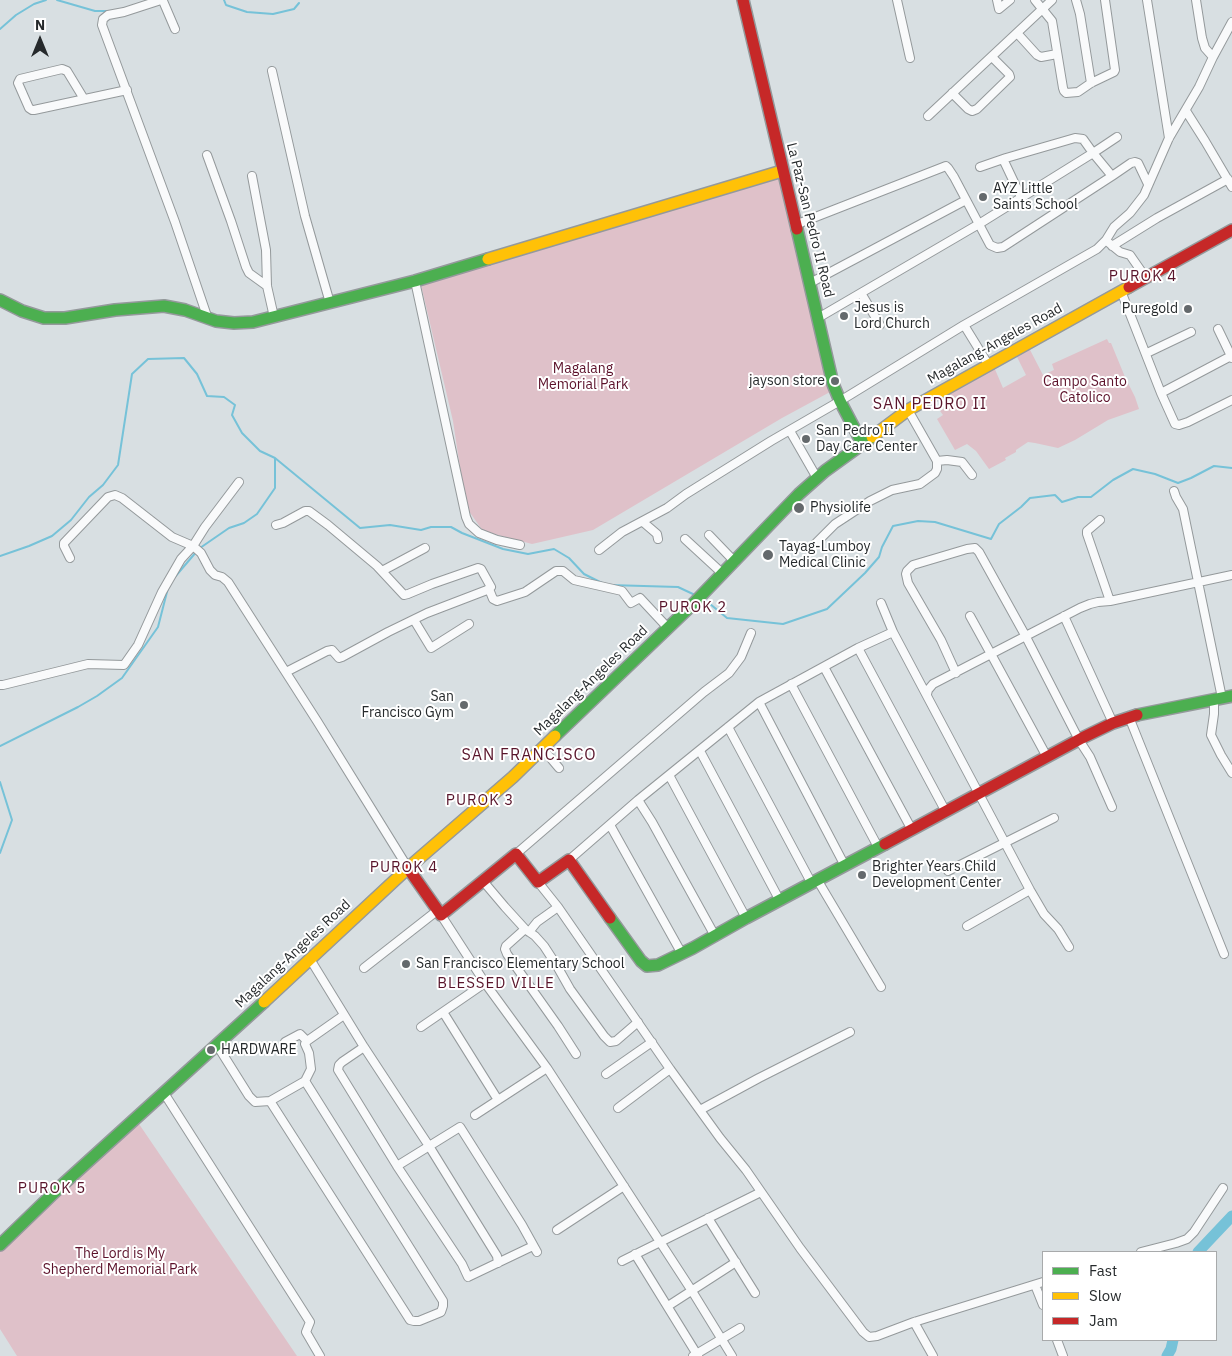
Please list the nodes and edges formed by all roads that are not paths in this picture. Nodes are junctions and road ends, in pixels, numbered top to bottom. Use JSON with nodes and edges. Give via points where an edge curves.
{"nodes":[{"id":1,"x":743,"y":0,"type":"edge"},
{"id":2,"x":897,"y":0,"type":"edge"},
{"id":3,"x":997,"y":0,"type":"edge"},
{"id":4,"x":1010,"y":0,"type":"edge"},
{"id":5,"x":1035,"y":0,"type":"edge"},
{"id":6,"x":1052,"y":0,"type":"edge"},
{"id":7,"x":1076,"y":0,"type":"edge"},
{"id":8,"x":1106,"y":0,"type":"edge"},
{"id":9,"x":1147,"y":0,"type":"edge"},
{"id":10,"x":1196,"y":0,"type":"edge"},
{"id":11,"x":1042,"y":9,"type":"junction"},
{"id":12,"x":1232,"y":22,"type":"edge"},
{"id":13,"x":175,"y":29,"type":"dead end"},
{"id":14,"x":1017,"y":33,"type":"junction"},
{"id":15,"x":1057,"y":54,"type":"junction"},
{"id":16,"x":992,"y":57,"type":"junction"},
{"id":17,"x":1213,"y":57,"type":"junction"},
{"id":18,"x":910,"y":58,"type":"dead end"},
{"id":19,"x":272,"y":71,"type":"dead end"},
{"id":20,"x":1091,"y":83,"type":"junction"},
{"id":21,"x":127,"y":90,"type":"junction"},
{"id":22,"x":952,"y":93,"type":"junction"},
{"id":23,"x":84,"y":99,"type":"junction"},
{"id":24,"x":1186,"y":111,"type":"junction"},
{"id":25,"x":928,"y":116,"type":"dead end"},
{"id":26,"x":1117,"y":137,"type":"dead end"},
{"id":27,"x":1169,"y":138,"type":"junction"},
{"id":28,"x":1093,"y":153,"type":"junction"},
{"id":29,"x":207,"y":155,"type":"dead end"},
{"id":30,"x":1003,"y":159,"type":"junction"},
{"id":31,"x":980,"y":167,"type":"dead end"},
{"id":32,"x":782,"y":171,"type":"junction"},
{"id":33,"x":252,"y":176,"type":"dead end"},
{"id":34,"x":1112,"y":176,"type":"junction"},
{"id":35,"x":1230,"y":183,"type":"edge"},
{"id":36,"x":1148,"y":184,"type":"junction"},
{"id":37,"x":1021,"y":197,"type":"junction"},
{"id":38,"x":966,"y":200,"type":"junction"},
{"id":39,"x":979,"y":224,"type":"junction"},
{"id":40,"x":795,"y":225,"type":"junction"},
{"id":41,"x":1232,"y":230,"type":"edge"},
{"id":42,"x":1109,"y":243,"type":"junction"},
{"id":43,"x":1146,"y":278,"type":"junction"},
{"id":44,"x":415,"y":281,"type":"junction"},
{"id":45,"x":810,"y":283,"type":"junction"},
{"id":46,"x":267,"y":286,"type":"junction"},
{"id":47,"x":1122,"y":291,"type":"junction"},
{"id":48,"x":861,"y":293,"type":"junction"},
{"id":49,"x":0,"y":300,"type":"edge"},
{"id":50,"x":330,"y":302,"type":"junction"},
{"id":51,"x":274,"y":317,"type":"junction"},
{"id":52,"x":818,"y":318,"type":"junction"},
{"id":53,"x":208,"y":319,"type":"junction"},
{"id":54,"x":880,"y":325,"type":"dead end"},
{"id":55,"x":964,"y":325,"type":"junction"},
{"id":56,"x":1218,"y":329,"type":"dead end"},
{"id":57,"x":1191,"y":332,"type":"dead end"},
{"id":58,"x":1147,"y":354,"type":"junction"},
{"id":59,"x":1232,"y":357,"type":"edge"},
{"id":60,"x":988,"y":364,"type":"junction"},
{"id":61,"x":1161,"y":393,"type":"junction"},
{"id":62,"x":1232,"y":400,"type":"edge"},
{"id":63,"x":840,"y":401,"type":"junction"},
{"id":64,"x":908,"y":410,"type":"junction"},
{"id":65,"x":790,"y":431,"type":"junction"},
{"id":66,"x":862,"y":443,"type":"junction"},
{"id":67,"x":937,"y":462,"type":"junction"},
{"id":68,"x":972,"y":476,"type":"dead end"},
{"id":69,"x":817,"y":478,"type":"junction"},
{"id":70,"x":239,"y":482,"type":"dead end"},
{"id":71,"x":1174,"y":491,"type":"dead end"},
{"id":72,"x":1100,"y":520,"type":"dead end"},
{"id":73,"x":643,"y":522,"type":"junction"},
{"id":74,"x":276,"y":525,"type":"dead end"},
{"id":75,"x":709,"y":535,"type":"dead end"},
{"id":76,"x":658,"y":539,"type":"dead end"},
{"id":77,"x":685,"y":540,"type":"dead end"},
{"id":78,"x":816,"y":543,"type":"dead end"},
{"id":79,"x":520,"y":545,"type":"dead end"},
{"id":80,"x":193,"y":546,"type":"junction"},
{"id":81,"x":425,"y":548,"type":"dead end"},
{"id":82,"x":599,"y":550,"type":"dead end"},
{"id":83,"x":70,"y":558,"type":"dead end"},
{"id":84,"x":735,"y":562,"type":"junction"},
{"id":85,"x":382,"y":571,"type":"junction"},
{"id":86,"x":723,"y":574,"type":"junction"},
{"id":87,"x":1232,"y":575,"type":"edge"},
{"id":88,"x":1197,"y":583,"type":"junction"},
{"id":89,"x":490,"y":589,"type":"junction"},
{"id":90,"x":1110,"y":601,"type":"junction"},
{"id":91,"x":881,"y":603,"type":"dead end"},
{"id":92,"x":970,"y":616,"type":"dead end"},
{"id":93,"x":1064,"y":616,"type":"junction"},
{"id":94,"x":414,"y":620,"type":"junction"},
{"id":95,"x":469,"y":624,"type":"dead end"},
{"id":96,"x":668,"y":628,"type":"junction"},
{"id":97,"x":893,"y":632,"type":"junction"},
{"id":98,"x":751,"y":633,"type":"dead end"},
{"id":99,"x":1025,"y":635,"type":"junction"},
{"id":100,"x":858,"y":648,"type":"junction"},
{"id":101,"x":991,"y":654,"type":"junction"},
{"id":102,"x":824,"y":667,"type":"junction"},
{"id":103,"x":286,"y":672,"type":"junction"},
{"id":104,"x":956,"y":673,"type":"junction"},
{"id":105,"x":791,"y":684,"type":"junction"},
{"id":106,"x":0,"y":685,"type":"edge"},
{"id":107,"x":927,"y":694,"type":"junction"},
{"id":108,"x":1222,"y":698,"type":"edge"},
{"id":109,"x":759,"y":702,"type":"junction"},
{"id":110,"x":1129,"y":717,"type":"junction"},
{"id":111,"x":1113,"y":723,"type":"junction"},
{"id":112,"x":728,"y":727,"type":"junction"},
{"id":113,"x":1079,"y":740,"type":"junction"},
{"id":114,"x":543,"y":749,"type":"junction"},
{"id":115,"x":700,"y":751,"type":"junction"},
{"id":116,"x":1047,"y":757,"type":"junction"},
{"id":117,"x":558,"y":768,"type":"dead end"},
{"id":118,"x":1232,"y":773,"type":"edge"},
{"id":119,"x":669,"y":776,"type":"junction"},
{"id":120,"x":980,"y":794,"type":"junction"},
{"id":121,"x":638,"y":800,"type":"junction"},
{"id":122,"x":1112,"y":806,"type":"dead end"},
{"id":123,"x":946,"y":812,"type":"junction"},
{"id":124,"x":1054,"y":818,"type":"dead end"},
{"id":125,"x":610,"y":825,"type":"junction"},
{"id":126,"x":912,"y":830,"type":"junction"},
{"id":127,"x":1006,"y":843,"type":"junction"},
{"id":128,"x":878,"y":848,"type":"junction"},
{"id":129,"x":516,"y":854,"type":"junction"},
{"id":130,"x":569,"y":860,"type":"junction"},
{"id":131,"x":845,"y":866,"type":"junction"},
{"id":132,"x":408,"y":868,"type":"junction"},
{"id":133,"x":948,"y":871,"type":"dead end"},
{"id":134,"x":484,"y":881,"type":"junction"},
{"id":135,"x":538,"y":882,"type":"junction"},
{"id":136,"x":815,"y":882,"type":"junction"},
{"id":137,"x":1030,"y":890,"type":"junction"},
{"id":138,"x":780,"y":901,"type":"junction"},
{"id":139,"x":558,"y":907,"type":"junction"},
{"id":140,"x":439,"y":912,"type":"junction"},
{"id":141,"x":746,"y":918,"type":"junction"},
{"id":142,"x":967,"y":926,"type":"dead end"},
{"id":143,"x":527,"y":930,"type":"junction"},
{"id":144,"x":715,"y":936,"type":"junction"},
{"id":145,"x":1069,"y":947,"type":"dead end"},
{"id":146,"x":682,"y":954,"type":"junction"},
{"id":147,"x":1224,"y":954,"type":"dead end"},
{"id":148,"x":310,"y":959,"type":"junction"},
{"id":149,"x":364,"y":968,"type":"dead end"},
{"id":150,"x":485,"y":982,"type":"junction"},
{"id":151,"x":881,"y":987,"type":"dead end"},
{"id":152,"x":443,"y":1012,"type":"junction"},
{"id":153,"x":344,"y":1015,"type":"junction"},
{"id":154,"x":638,"y":1022,"type":"junction"},
{"id":155,"x":421,"y":1027,"type":"dead end"},
{"id":156,"x":850,"y":1032,"type":"dead end"},
{"id":157,"x":307,"y":1041,"type":"junction"},
{"id":158,"x":285,"y":1042,"type":"dead end"},
{"id":159,"x":652,"y":1042,"type":"junction"},
{"id":160,"x":217,"y":1045,"type":"junction"},
{"id":161,"x":364,"y":1047,"type":"junction"},
{"id":162,"x":576,"y":1054,"type":"dead end"},
{"id":163,"x":547,"y":1068,"type":"junction"},
{"id":164,"x":670,"y":1069,"type":"junction"},
{"id":165,"x":606,"y":1074,"type":"dead end"},
{"id":166,"x":305,"y":1081,"type":"junction"},
{"id":167,"x":164,"y":1093,"type":"junction"},
{"id":168,"x":270,"y":1100,"type":"junction"},
{"id":169,"x":498,"y":1100,"type":"junction"},
{"id":170,"x":618,"y":1108,"type":"dead end"},
{"id":171,"x":700,"y":1110,"type":"junction"},
{"id":172,"x":475,"y":1115,"type":"dead end"},
{"id":173,"x":429,"y":1146,"type":"junction"},
{"id":174,"x":397,"y":1166,"type":"junction"},
{"id":175,"x":624,"y":1186,"type":"junction"},
{"id":176,"x":1223,"y":1188,"type":"dead end"},
{"id":177,"x":761,"y":1192,"type":"junction"},
{"id":178,"x":708,"y":1218,"type":"junction"},
{"id":179,"x":557,"y":1230,"type":"dead end"},
{"id":180,"x":660,"y":1242,"type":"junction"},
{"id":181,"x":0,"y":1245,"type":"edge"},
{"id":182,"x":1145,"y":1251,"type":"edge"},
{"id":183,"x":636,"y":1254,"type":"junction"},
{"id":184,"x":622,"y":1261,"type":"dead end"},
{"id":185,"x":736,"y":1262,"type":"junction"},
{"id":186,"x":498,"y":1263,"type":"junction"},
{"id":187,"x":1039,"y":1283,"type":"edge"},
{"id":188,"x":692,"y":1290,"type":"junction"},
{"id":189,"x":755,"y":1293,"type":"dead end"},
{"id":190,"x":1042,"y":1300,"type":"edge"},
{"id":191,"x":668,"y":1306,"type":"junction"},
{"id":192,"x":914,"y":1322,"type":"junction"},
{"id":193,"x":740,"y":1328,"type":"dead end"},
{"id":194,"x":722,"y":1338,"type":"junction"},
{"id":195,"x":1057,"y":1341,"type":"edge"},
{"id":196,"x":696,"y":1355,"type":"edge"},
{"id":197,"x":320,"y":1356,"type":"edge"},
{"id":198,"x":732,"y":1356,"type":"edge"},
{"id":199,"x":933,"y":1356,"type":"edge"},
{"id":200,"x":1063,"y":1356,"type":"edge"}],
"edges":[{"from":1,"to":32,"type":"street","name":"La Paz-San Pedro II Road"},
{"from":2,"to":18,"type":"street"},
{"from":3,"to":4,"type":"street","via":[[999,9]]},
{"from":5,"to":11,"type":"street"},
{"from":6,"to":11,"type":"street"},
{"from":7,"to":20,"type":"street"},
{"from":8,"to":20,"type":"street","via":[[1115,70]]},
{"from":9,"to":27,"type":"street"},
{"from":10,"to":17,"type":"street","via":[[1202,38]]},
{"from":11,"to":14,"type":"street"},
{"from":11,"to":15,"type":"street","via":[[1052,21]]},
{"from":12,"to":17,"type":"street"},
{"from":13,"to":21,"type":"street","via":[[161,0],[108,15],[104,19],[102,25]]},
{"from":14,"to":15,"type":"street","via":[[1037,55]]},
{"from":14,"to":16,"type":"street"},
{"from":15,"to":20,"type":"street","via":[[1064,91],[1078,92]]},
{"from":16,"to":22,"type":"street"},
{"from":16,"to":22,"type":"street","via":[[1010,77],[977,109],[968,109]]},
{"from":17,"to":24,"type":"street"},
{"from":19,"to":50,"type":"street","via":[[305,216]]},
{"from":21,"to":23,"type":"street"},
{"from":21,"to":53,"type":"street"},
{"from":22,"to":25,"type":"street"},
{"from":23,"to":23,"type":"street","via":[[32,110],[28,108],[18,83],[20,79],[62,69],[67,71]]},
{"from":24,"to":27,"type":"street"},
{"from":24,"to":35,"type":"street"},
{"from":26,"to":28,"type":"street"},
{"from":27,"to":36,"type":"street"},
{"from":28,"to":30,"type":"street","via":[[1083,139],[1075,138]]},
{"from":28,"to":34,"type":"street"},
{"from":28,"to":37,"type":"street"},
{"from":29,"to":46,"type":"street","via":[[246,267]]},
{"from":30,"to":31,"type":"street"},
{"from":30,"to":37,"type":"street"},
{"from":32,"to":40,"type":"street","name":"La Paz-San Pedro II Road"},
{"from":32,"to":44,"type":"street"},
{"from":33,"to":46,"type":"street","via":[[266,250]]},
{"from":34,"to":36,"type":"street","via":[[1136,162],[1140,164]]},
{"from":34,"to":39,"type":"street","via":[[1002,247],[990,244]]},
{"from":35,"to":42,"type":"street"},
{"from":36,"to":42,"type":"street","via":[[1130,213],[1114,227]]},
{"from":37,"to":39,"type":"street"},
{"from":38,"to":39,"type":"street"},
{"from":38,"to":40,"type":"street","via":[[948,168],[943,166]]},
{"from":38,"to":45,"type":"street"},
{"from":39,"to":48,"type":"street"},
{"from":40,"to":45,"type":"street","name":"La Paz-San Pedro II Road"},
{"from":41,"to":43,"type":"street","name":"Magalang-Angeles Road"},
{"from":42,"to":43,"type":"street","via":[[1130,255]]},
{"from":42,"to":55,"type":"street"},
{"from":43,"to":47,"type":"street","name":"Magalang-Angeles Road"},
{"from":44,"to":50,"type":"street"},
{"from":44,"to":79,"type":"street","via":[[466,517],[479,533]]},
{"from":45,"to":52,"type":"street","name":"La Paz-San Pedro II Road"},
{"from":46,"to":51,"type":"street"},
{"from":47,"to":58,"type":"street"},
{"from":47,"to":60,"type":"street","name":"Magalang-Angeles Road"},
{"from":48,"to":52,"type":"street"},
{"from":48,"to":54,"type":"street"},
{"from":49,"to":53,"type":"street","via":[[44,318],[164,306]]},
{"from":50,"to":51,"type":"street"},
{"from":51,"to":53,"type":"street","via":[[234,324]]},
{"from":52,"to":63,"type":"street","name":"La Paz-San Pedro II Road","via":[[831,379]]},
{"from":55,"to":60,"type":"street"},
{"from":55,"to":63,"type":"street"},
{"from":56,"to":59,"type":"street"},
{"from":57,"to":58,"type":"street"},
{"from":58,"to":61,"type":"street"},
{"from":59,"to":61,"type":"street"},
{"from":60,"to":64,"type":"street","name":"Magalang-Angeles Road"},
{"from":61,"to":62,"type":"street","via":[[1178,426]]},
{"from":63,"to":65,"type":"street"},
{"from":63,"to":66,"type":"street","name":"La Paz-San Pedro II Road"},
{"from":64,"to":66,"type":"street","name":"Magalang-Angeles Road"},
{"from":64,"to":67,"type":"street"},
{"from":65,"to":69,"type":"street"},
{"from":65,"to":73,"type":"street"},
{"from":66,"to":69,"type":"street","name":"Magalang-Angeles Road"},
{"from":67,"to":68,"type":"street","via":[[962,462]]},
{"from":67,"to":78,"type":"street","via":[[935,473],[926,480],[870,500]]},
{"from":69,"to":84,"type":"street","name":"Magalang-Angeles Road"},
{"from":70,"to":80,"type":"street"},
{"from":71,"to":88,"type":"street","via":[[1183,509]]},
{"from":72,"to":90,"type":"street","via":[[1086,534]]},
{"from":73,"to":76,"type":"street"},
{"from":73,"to":82,"type":"street","via":[[622,532]]},
{"from":74,"to":85,"type":"street","via":[[309,511]]},
{"from":75,"to":84,"type":"street"},
{"from":77,"to":86,"type":"street"},
{"from":80,"to":83,"type":"street","via":[[172,537],[115,495],[108,498],[64,543]]},
{"from":80,"to":103,"type":"street","via":[[201,552],[210,570],[228,582]]},
{"from":80,"to":106,"type":"street","via":[[181,559],[138,645],[124,665],[88,664]]},
{"from":81,"to":85,"type":"street"},
{"from":84,"to":86,"type":"street","name":"Magalang-Angeles Road"},
{"from":85,"to":89,"type":"street","via":[[406,595],[478,568]]},
{"from":86,"to":96,"type":"street","name":"Magalang-Angeles Road"},
{"from":87,"to":88,"type":"street"},
{"from":88,"to":90,"type":"street"},
{"from":88,"to":108,"type":"street"},
{"from":89,"to":94,"type":"street"},
{"from":89,"to":96,"type":"street","via":[[497,602],[525,592],[556,571],[563,571],[574,580],[622,591],[631,603],[640,598]]},
{"from":90,"to":93,"type":"street","via":[[1090,604]]},
{"from":91,"to":97,"type":"street"},
{"from":92,"to":101,"type":"street"},
{"from":93,"to":99,"type":"street"},
{"from":93,"to":111,"type":"street"},
{"from":94,"to":95,"type":"street","via":[[431,648]]},
{"from":94,"to":103,"type":"street","via":[[342,658],[333,651],[327,651]]},
{"from":96,"to":114,"type":"street","name":"Magalang-Angeles Road"},
{"from":97,"to":100,"type":"street"},
{"from":97,"to":107,"type":"street"},
{"from":98,"to":129,"type":"street","via":[[741,657],[729,674]]},
{"from":99,"to":101,"type":"street"},
{"from":99,"to":104,"type":"street","via":[[977,549],[912,565],[906,574],[908,583]]},
{"from":99,"to":113,"type":"street"},
{"from":100,"to":102,"type":"street"},
{"from":100,"to":123,"type":"street"},
{"from":101,"to":104,"type":"street"},
{"from":101,"to":116,"type":"street"},
{"from":102,"to":105,"type":"street"},
{"from":102,"to":126,"type":"street"},
{"from":103,"to":132,"type":"street"},
{"from":104,"to":107,"type":"street","via":[[933,684]]},
{"from":105,"to":109,"type":"street"},
{"from":105,"to":128,"type":"street"},
{"from":107,"to":120,"type":"street"},
{"from":108,"to":110,"type":"street"},
{"from":108,"to":118,"type":"street","via":[[1214,714],[1211,735]]},
{"from":109,"to":112,"type":"street"},
{"from":109,"to":131,"type":"street"},
{"from":110,"to":111,"type":"street"},
{"from":110,"to":147,"type":"street"},
{"from":111,"to":113,"type":"street"},
{"from":112,"to":115,"type":"street"},
{"from":112,"to":136,"type":"street"},
{"from":113,"to":116,"type":"street"},
{"from":113,"to":122,"type":"street"},
{"from":114,"to":117,"type":"street"},
{"from":114,"to":132,"type":"street","name":"Magalang-Angeles Road"},
{"from":115,"to":119,"type":"street"},
{"from":115,"to":138,"type":"street"},
{"from":116,"to":120,"type":"street"},
{"from":119,"to":121,"type":"street"},
{"from":119,"to":141,"type":"street"},
{"from":120,"to":123,"type":"street"},
{"from":120,"to":127,"type":"street"},
{"from":121,"to":125,"type":"street"},
{"from":121,"to":144,"type":"street"},
{"from":123,"to":126,"type":"street"},
{"from":124,"to":127,"type":"street"},
{"from":125,"to":130,"type":"street"},
{"from":125,"to":146,"type":"street"},
{"from":126,"to":128,"type":"street"},
{"from":127,"to":133,"type":"street"},
{"from":127,"to":137,"type":"street"},
{"from":128,"to":131,"type":"street"},
{"from":129,"to":134,"type":"street"},
{"from":129,"to":135,"type":"street"},
{"from":130,"to":135,"type":"street"},
{"from":130,"to":146,"type":"street","via":[[641,961],[648,966],[658,965]]},
{"from":131,"to":136,"type":"street"},
{"from":132,"to":140,"type":"street"},
{"from":132,"to":148,"type":"street","name":"Magalang-Angeles Road"},
{"from":134,"to":140,"type":"street"},
{"from":134,"to":143,"type":"street"},
{"from":135,"to":139,"type":"street"},
{"from":136,"to":138,"type":"street"},
{"from":136,"to":151,"type":"street"},
{"from":137,"to":142,"type":"street"},
{"from":137,"to":145,"type":"street"},
{"from":138,"to":141,"type":"street"},
{"from":139,"to":143,"type":"street"},
{"from":139,"to":154,"type":"street"},
{"from":140,"to":149,"type":"street"},
{"from":140,"to":150,"type":"street"},
{"from":141,"to":144,"type":"street"},
{"from":143,"to":154,"type":"street","via":[[544,946],[570,989],[610,1042],[619,1039]]},
{"from":143,"to":162,"type":"street","via":[[505,950]]},
{"from":144,"to":146,"type":"street"},
{"from":148,"to":153,"type":"street"},
{"from":148,"to":160,"type":"street","name":"Magalang-Angeles Road"},
{"from":150,"to":152,"type":"street"},
{"from":150,"to":163,"type":"street"},
{"from":152,"to":155,"type":"street"},
{"from":152,"to":169,"type":"street"},
{"from":153,"to":157,"type":"street"},
{"from":153,"to":161,"type":"street"},
{"from":154,"to":159,"type":"street"},
{"from":156,"to":171,"type":"street"},
{"from":157,"to":158,"type":"street","via":[[300,1034]]},
{"from":157,"to":166,"type":"street","via":[[311,1068]]},
{"from":159,"to":164,"type":"street"},
{"from":159,"to":165,"type":"street"},
{"from":160,"to":167,"type":"street","name":"Magalang-Angeles Road"},
{"from":160,"to":168,"type":"street","via":[[249,1096],[255,1102]]},
{"from":161,"to":173,"type":"street"},
{"from":161,"to":174,"type":"street","via":[[342,1062],[338,1070]]},
{"from":163,"to":169,"type":"street"},
{"from":163,"to":175,"type":"street"},
{"from":164,"to":170,"type":"street"},
{"from":164,"to":171,"type":"street"},
{"from":166,"to":168,"type":"street"},
{"from":166,"to":168,"type":"street","via":[[443,1301],[441,1312],[419,1322],[410,1320]]},
{"from":167,"to":181,"type":"street","name":"Magalang-Angeles Road"},
{"from":167,"to":197,"type":"street","via":[[310,1322],[306,1332]]},
{"from":169,"to":172,"type":"street"},
{"from":171,"to":177,"type":"street"},
{"from":173,"to":174,"type":"street"},
{"from":173,"to":186,"type":"street","via":[[497,1256]]},
{"from":173,"to":186,"type":"street","via":[[460,1127],[517,1217],[535,1249]]},
{"from":174,"to":186,"type":"street","via":[[468,1277]]},
{"from":175,"to":179,"type":"street"},
{"from":175,"to":180,"type":"street"},
{"from":176,"to":182,"type":"street","via":[[1187,1239]]},
{"from":177,"to":178,"type":"street"},
{"from":177,"to":192,"type":"street","via":[[863,1332],[869,1337],[877,1336]]},
{"from":178,"to":180,"type":"street"},
{"from":178,"to":185,"type":"street"},
{"from":180,"to":183,"type":"street"},
{"from":180,"to":188,"type":"street"},
{"from":183,"to":184,"type":"street"},
{"from":183,"to":191,"type":"street"},
{"from":185,"to":188,"type":"street"},
{"from":185,"to":189,"type":"street"},
{"from":187,"to":190,"type":"street"},
{"from":187,"to":192,"type":"street"},
{"from":188,"to":191,"type":"street"},
{"from":188,"to":194,"type":"street"},
{"from":191,"to":196,"type":"street"},
{"from":192,"to":199,"type":"street"},
{"from":193,"to":194,"type":"street"},
{"from":194,"to":196,"type":"street"},
{"from":194,"to":198,"type":"street"},
{"from":195,"to":200,"type":"street"}]}
